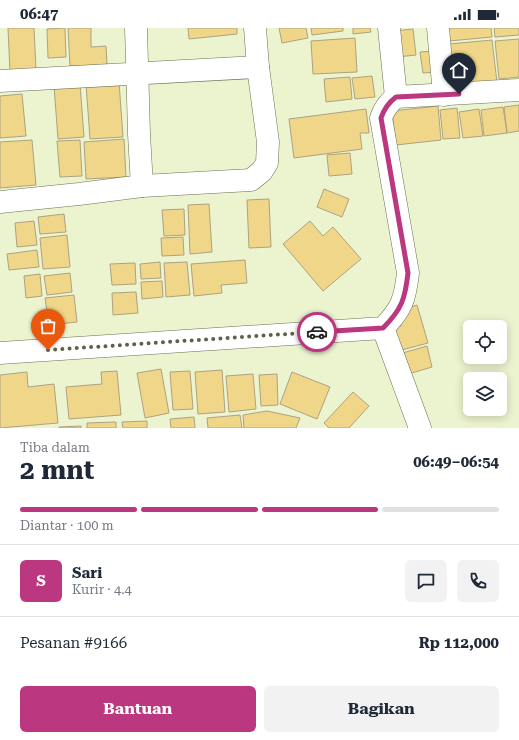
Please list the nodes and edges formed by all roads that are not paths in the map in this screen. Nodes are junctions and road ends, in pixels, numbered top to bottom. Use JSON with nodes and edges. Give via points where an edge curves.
{"nodes":[{"id":1,"x":136,"y":28,"type":"edge"},
{"id":2,"x":255,"y":28,"type":"edge"},
{"id":3,"x":388,"y":28,"type":"edge"},
{"id":4,"x":438,"y":28,"type":"edge"},
{"id":5,"x":258,"y":67,"type":"junction"},
{"id":6,"x":138,"y":74,"type":"junction"},
{"id":7,"x":0,"y":81,"type":"edge"},
{"id":8,"x":519,"y":90,"type":"edge"},
{"id":9,"x":444,"y":95,"type":"junction"},
{"id":10,"x":396,"y":97,"type":"junction"},
{"id":11,"x":142,"y":186,"type":"junction"},
{"id":12,"x":0,"y":202,"type":"edge"},
{"id":13,"x":383,"y":328,"type":"junction"},
{"id":14,"x":0,"y":353,"type":"edge"},
{"id":15,"x":420,"y":428,"type":"edge"}],
"edges":[{"from":1,"to":6,"type":"street"},
{"from":2,"to":5,"type":"street"},
{"from":3,"to":10,"type":"street"},
{"from":4,"to":9,"type":"street"},
{"from":5,"to":6,"type":"street"},
{"from":5,"to":11,"type":"street","via":[[268,142],[267,163],[262,171],[251,180]]},
{"from":6,"to":7,"type":"street"},
{"from":6,"to":11,"type":"street","via":[[138,134]]},
{"from":8,"to":9,"type":"street"},
{"from":9,"to":10,"type":"street"},
{"from":10,"to":13,"type":"street","via":[[383,110],[381,118],[408,273],[405,295],[394,316]]},
{"from":11,"to":12,"type":"street"},
{"from":13,"to":14,"type":"street"},
{"from":13,"to":15,"type":"street"}]}
